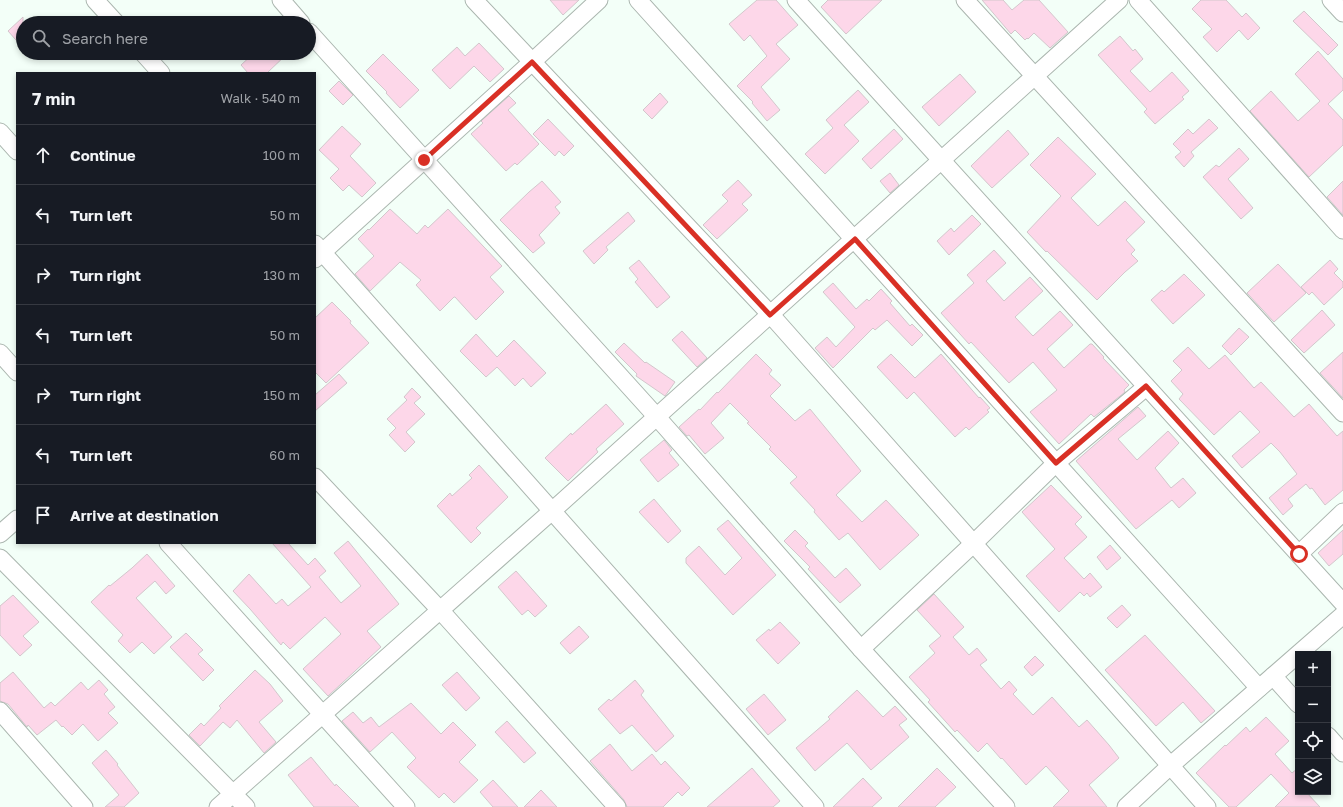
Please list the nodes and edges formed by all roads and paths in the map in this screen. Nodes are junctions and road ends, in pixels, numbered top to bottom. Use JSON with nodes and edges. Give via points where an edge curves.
{"nodes":[{"id":1,"x":95,"y":0,"type":"edge"},
{"id":2,"x":280,"y":0,"type":"edge"},
{"id":3,"x":474,"y":0,"type":"edge"},
{"id":4,"x":599,"y":0,"type":"edge"},
{"id":5,"x":638,"y":0,"type":"edge"},
{"id":6,"x":796,"y":0,"type":"edge"},
{"id":7,"x":965,"y":0,"type":"edge"},
{"id":8,"x":1120,"y":0,"type":"edge"},
{"id":9,"x":1138,"y":0,"type":"edge"},
{"id":10,"x":1331,"y":0,"type":"edge"},
{"id":11,"x":1343,"y":14,"type":"edge"},
{"id":12,"x":110,"y":16,"type":"edge"},
{"id":13,"x":295,"y":16,"type":"edge"},
{"id":14,"x":316,"y":40,"type":"edge"},
{"id":15,"x":149,"y":60,"type":"edge"},
{"id":16,"x":532,"y":62,"type":"junction"},
{"id":17,"x":160,"y":72,"type":"edge"},
{"id":18,"x":1035,"y":76,"type":"junction"},
{"id":19,"x":0,"y":132,"type":"edge"},
{"id":20,"x":16,"y":150,"type":"edge"},
{"id":21,"x":424,"y":160,"type":"junction"},
{"id":22,"x":942,"y":160,"type":"junction"},
{"id":23,"x":1343,"y":230,"type":"edge"},
{"id":24,"x":855,"y":239,"type":"junction"},
{"id":25,"x":317,"y":252,"type":"edge"},
{"id":26,"x":770,"y":315,"type":"junction"},
{"id":27,"x":0,"y":353,"type":"edge"},
{"id":28,"x":16,"y":371,"type":"edge"},
{"id":29,"x":1146,"y":386,"type":"junction"},
{"id":30,"x":1343,"y":414,"type":"edge"},
{"id":31,"x":656,"y":416,"type":"junction"},
{"id":32,"x":1056,"y":463,"type":"junction"},
{"id":33,"x":316,"y":478,"type":"edge"},
{"id":34,"x":552,"y":511,"type":"junction"},
{"id":35,"x":1343,"y":512,"type":"edge"},
{"id":36,"x":16,"y":520,"type":"edge"},
{"id":37,"x":0,"y":534,"type":"edge"},
{"id":38,"x":169,"y":544,"type":"edge"},
{"id":39,"x":973,"y":544,"type":"junction"},
{"id":40,"x":1299,"y":554,"type":"junction"},
{"id":41,"x":0,"y":558,"type":"edge"},
{"id":42,"x":1343,"y":603,"type":"edge"},
{"id":43,"x":440,"y":610,"type":"junction"},
{"id":44,"x":1343,"y":614,"type":"edge"},
{"id":45,"x":861,"y":648,"type":"junction"},
{"id":46,"x":1273,"y":676,"type":"junction"},
{"id":47,"x":1259,"y":688,"type":"junction"},
{"id":48,"x":1295,"y":701,"type":"edge"},
{"id":49,"x":0,"y":711,"type":"edge"},
{"id":50,"x":322,"y":715,"type":"junction"},
{"id":51,"x":1331,"y":739,"type":"edge"},
{"id":52,"x":1343,"y":753,"type":"edge"},
{"id":53,"x":1170,"y":766,"type":"junction"},
{"id":54,"x":234,"y":793,"type":"junction"},
{"id":55,"x":84,"y":807,"type":"edge"},
{"id":56,"x":218,"y":807,"type":"edge"},
{"id":57,"x":246,"y":807,"type":"edge"},
{"id":58,"x":406,"y":807,"type":"edge"},
{"id":59,"x":617,"y":807,"type":"edge"},
{"id":60,"x":815,"y":807,"type":"edge"},
{"id":61,"x":1006,"y":807,"type":"edge"},
{"id":62,"x":1126,"y":807,"type":"edge"},
{"id":63,"x":1207,"y":807,"type":"edge"}],
"edges":[{"from":1,"to":12,"type":"street"},
{"from":2,"to":13,"type":"street"},
{"from":3,"to":16,"type":"street"},
{"from":4,"to":16,"type":"street"},
{"from":5,"to":24,"type":"street"},
{"from":6,"to":22,"type":"street"},
{"from":7,"to":18,"type":"street"},
{"from":8,"to":18,"type":"street"},
{"from":9,"to":23,"type":"street"},
{"from":10,"to":11,"type":"street"},
{"from":14,"to":21,"type":"street"},
{"from":15,"to":17,"type":"street"},
{"from":16,"to":21,"type":"street"},
{"from":16,"to":26,"type":"street"},
{"from":18,"to":22,"type":"street"},
{"from":18,"to":30,"type":"street"},
{"from":19,"to":20,"type":"street"},
{"from":21,"to":25,"type":"street"},
{"from":21,"to":31,"type":"street"},
{"from":22,"to":24,"type":"street"},
{"from":22,"to":29,"type":"street"},
{"from":24,"to":26,"type":"street"},
{"from":24,"to":32,"type":"street"},
{"from":25,"to":34,"type":"street"},
{"from":26,"to":31,"type":"street"},
{"from":26,"to":39,"type":"street"},
{"from":27,"to":28,"type":"street"},
{"from":29,"to":32,"type":"street"},
{"from":29,"to":40,"type":"street"},
{"from":31,"to":34,"type":"street"},
{"from":31,"to":45,"type":"street"},
{"from":32,"to":39,"type":"street"},
{"from":32,"to":47,"type":"street"},
{"from":33,"to":43,"type":"street"},
{"from":34,"to":43,"type":"street"},
{"from":34,"to":60,"type":"street"},
{"from":35,"to":40,"type":"street"},
{"from":36,"to":37,"type":"street"},
{"from":38,"to":50,"type":"street"},
{"from":39,"to":45,"type":"street"},
{"from":39,"to":53,"type":"street"},
{"from":40,"to":42,"type":"street"},
{"from":41,"to":54,"type":"street"},
{"from":43,"to":50,"type":"street"},
{"from":43,"to":59,"type":"street"},
{"from":44,"to":46,"type":"street"},
{"from":45,"to":61,"type":"street"},
{"from":46,"to":47,"type":"street"},
{"from":46,"to":48,"type":"street"},
{"from":47,"to":53,"type":"street"},
{"from":49,"to":55,"type":"street"},
{"from":50,"to":54,"type":"street"},
{"from":50,"to":58,"type":"street"},
{"from":51,"to":52,"type":"street"},
{"from":53,"to":62,"type":"street"},
{"from":53,"to":63,"type":"street"},
{"from":54,"to":56,"type":"street"},
{"from":54,"to":57,"type":"street"}]}
